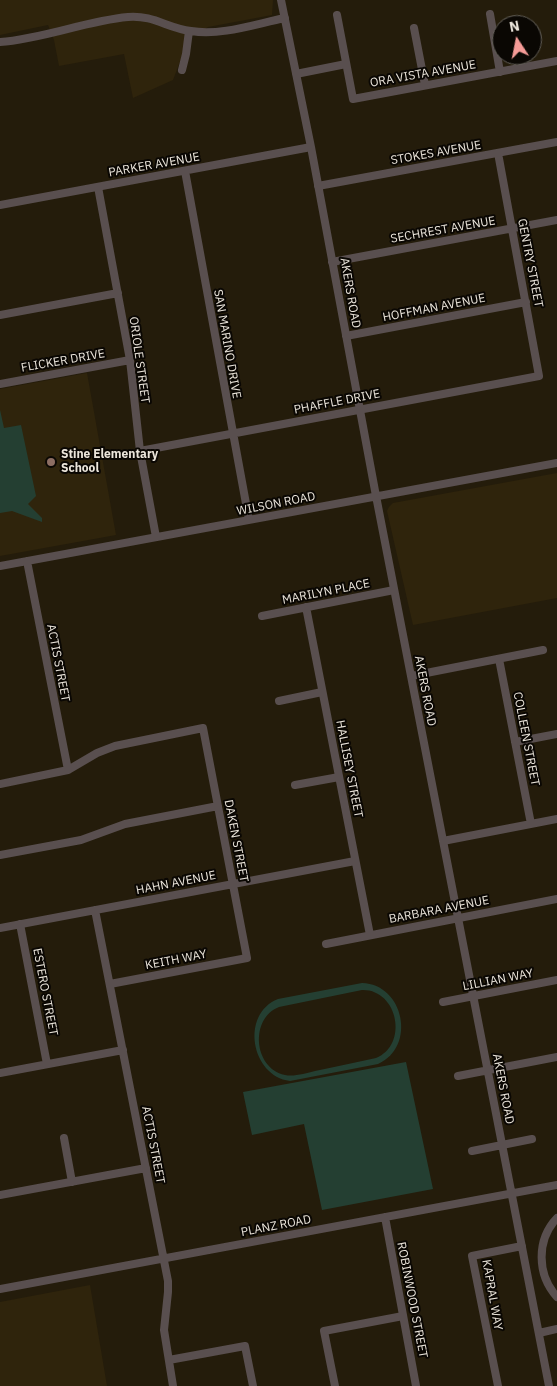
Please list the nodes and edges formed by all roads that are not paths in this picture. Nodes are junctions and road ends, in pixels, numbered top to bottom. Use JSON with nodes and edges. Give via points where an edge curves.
{"nodes":[{"id":1,"x":281,"y":0,"type":"edge"},
{"id":2,"x":337,"y":14,"type":"dead end"},
{"id":3,"x":490,"y":14,"type":"dead end"},
{"id":4,"x":285,"y":18,"type":"junction"},
{"id":5,"x":414,"y":28,"type":"dead end"},
{"id":6,"x":189,"y":31,"type":"junction"},
{"id":7,"x":0,"y":42,"type":"edge"},
{"id":8,"x":557,"y":61,"type":"edge"},
{"id":9,"x":346,"y":64,"type":"junction"},
{"id":10,"x":182,"y":70,"type":"dead end"},
{"id":11,"x":500,"y":72,"type":"junction"},
{"id":12,"x":296,"y":74,"type":"junction"},
{"id":13,"x":425,"y":85,"type":"junction"},
{"id":14,"x":557,"y":142,"type":"edge"},
{"id":15,"x":311,"y":148,"type":"junction"},
{"id":16,"x":498,"y":153,"type":"junction"},
{"id":17,"x":185,"y":171,"type":"junction"},
{"id":18,"x":318,"y":186,"type":"junction"},
{"id":19,"x":98,"y":187,"type":"junction"},
{"id":20,"x":0,"y":205,"type":"edge"},
{"id":21,"x":557,"y":220,"type":"edge"},
{"id":22,"x":512,"y":228,"type":"junction"},
{"id":23,"x":332,"y":262,"type":"junction"},
{"id":24,"x":118,"y":293,"type":"junction"},
{"id":25,"x":526,"y":302,"type":"junction"},
{"id":26,"x":0,"y":315,"type":"edge"},
{"id":27,"x":346,"y":336,"type":"junction"},
{"id":28,"x":130,"y":360,"type":"junction"},
{"id":29,"x":539,"y":376,"type":"joint"},
{"id":30,"x":0,"y":384,"type":"edge"},
{"id":31,"x":360,"y":410,"type":"junction"},
{"id":32,"x":232,"y":433,"type":"junction"},
{"id":33,"x":140,"y":451,"type":"junction"},
{"id":34,"x":557,"y":463,"type":"edge"},
{"id":35,"x":376,"y":496,"type":"junction"},
{"id":36,"x":249,"y":520,"type":"junction"},
{"id":37,"x":156,"y":537,"type":"junction"},
{"id":38,"x":27,"y":561,"type":"junction"},
{"id":39,"x":0,"y":566,"type":"edge"},
{"id":40,"x":394,"y":590,"type":"junction"},
{"id":41,"x":306,"y":607,"type":"junction"},
{"id":42,"x":262,"y":616,"type":"dead end"},
{"id":43,"x":543,"y":650,"type":"dead end"},
{"id":44,"x":499,"y":659,"type":"junction"},
{"id":45,"x":411,"y":676,"type":"junction"},
{"id":46,"x":322,"y":692,"type":"junction"},
{"id":47,"x":279,"y":701,"type":"dead end"},
{"id":48,"x":557,"y":734,"type":"edge"},
{"id":49,"x":515,"y":742,"type":"junction"},
{"id":50,"x":68,"y":770,"type":"junction"},
{"id":51,"x":339,"y":777,"type":"junction"},
{"id":52,"x":0,"y":784,"type":"edge"},
{"id":53,"x":295,"y":785,"type":"dead end"},
{"id":54,"x":218,"y":806,"type":"junction"},
{"id":55,"x":557,"y":819,"type":"edge"},
{"id":56,"x":531,"y":824,"type":"junction"},
{"id":57,"x":443,"y":841,"type":"junction"},
{"id":58,"x":0,"y":855,"type":"edge"},
{"id":59,"x":355,"y":861,"type":"junction"},
{"id":60,"x":233,"y":884,"type":"junction"},
{"id":61,"x":557,"y":899,"type":"edge"},
{"id":62,"x":95,"y":910,"type":"junction"},
{"id":63,"x":458,"y":918,"type":"junction"},
{"id":64,"x":20,"y":924,"type":"junction"},
{"id":65,"x":0,"y":928,"type":"edge"},
{"id":66,"x":370,"y":936,"type":"junction"},
{"id":67,"x":326,"y":944,"type":"dead end"},
{"id":68,"x":247,"y":958,"type":"joint"},
{"id":69,"x":557,"y":980,"type":"edge"},
{"id":70,"x":110,"y":984,"type":"junction"},
{"id":71,"x":473,"y":996,"type":"junction"},
{"id":72,"x":443,"y":1002,"type":"dead end"},
{"id":73,"x":123,"y":1050,"type":"junction"},
{"id":74,"x":557,"y":1057,"type":"edge"},
{"id":75,"x":46,"y":1064,"type":"junction"},
{"id":76,"x":488,"y":1071,"type":"junction"},
{"id":77,"x":0,"y":1073,"type":"edge"},
{"id":78,"x":458,"y":1076,"type":"dead end"},
{"id":79,"x":64,"y":1138,"type":"dead end"},
{"id":80,"x":532,"y":1139,"type":"dead end"},
{"id":81,"x":502,"y":1145,"type":"junction"},
{"id":82,"x":472,"y":1151,"type":"dead end"},
{"id":83,"x":146,"y":1168,"type":"junction"},
{"id":84,"x":72,"y":1182,"type":"junction"},
{"id":85,"x":557,"y":1185,"type":"edge"},
{"id":86,"x":512,"y":1194,"type":"junction"},
{"id":87,"x":0,"y":1195,"type":"edge"},
{"id":88,"x":385,"y":1217,"type":"junction"},
{"id":89,"x":557,"y":1218,"type":"edge"},
{"id":90,"x":522,"y":1246,"type":"junction"},
{"id":91,"x":164,"y":1259,"type":"junction"},
{"id":92,"x":0,"y":1289,"type":"edge"},
{"id":93,"x":557,"y":1298,"type":"edge"},
{"id":94,"x":403,"y":1316,"type":"junction"},
{"id":95,"x":557,"y":1330,"type":"edge"},
{"id":96,"x":539,"y":1334,"type":"junction"},
{"id":97,"x":169,"y":1360,"type":"junction"},
{"id":98,"x":174,"y":1386,"type":"edge"},
{"id":99,"x":253,"y":1386,"type":"edge"},
{"id":100,"x":335,"y":1386,"type":"edge"},
{"id":101,"x":416,"y":1386,"type":"edge"},
{"id":102,"x":498,"y":1386,"type":"edge"},
{"id":103,"x":549,"y":1386,"type":"edge"}],
"edges":[{"from":1,"to":4,"type":"street","name":"AKERS ROAD"},
{"from":2,"to":9,"type":"street"},
{"from":3,"to":11,"type":"street"},
{"from":4,"to":6,"type":"street","via":[[215,32]]},
{"from":4,"to":12,"type":"street","name":"AKERS ROAD"},
{"from":5,"to":13,"type":"street"},
{"from":6,"to":7,"type":"street","via":[[136,17]]},
{"from":6,"to":10,"type":"street"},
{"from":8,"to":11,"type":"street","name":"ORA VISTA AVENUE"},
{"from":9,"to":12,"type":"street"},
{"from":9,"to":13,"type":"street","name":"ORA VISTA AVENUE","via":[[353,99]]},
{"from":11,"to":13,"type":"street","name":"ORA VISTA AVENUE"},
{"from":12,"to":15,"type":"street","name":"AKERS ROAD"},
{"from":14,"to":16,"type":"street","name":"STOKES AVENUE"},
{"from":15,"to":17,"type":"street","name":"PARKER AVENUE"},
{"from":15,"to":18,"type":"street","name":"AKERS ROAD"},
{"from":16,"to":18,"type":"street","name":"STOKES AVENUE"},
{"from":16,"to":22,"type":"street","name":"GENTRY STREET"},
{"from":17,"to":19,"type":"street","name":"PARKER AVENUE"},
{"from":17,"to":32,"type":"street","name":"SAN MARINO DRIVE"},
{"from":18,"to":23,"type":"street","name":"AKERS ROAD"},
{"from":19,"to":20,"type":"street","name":"PARKER AVENUE"},
{"from":19,"to":24,"type":"street","name":"ORIOLE STREET"},
{"from":21,"to":22,"type":"street","name":"SECHREST AVENUE"},
{"from":22,"to":23,"type":"street","name":"SECHREST AVENUE"},
{"from":22,"to":25,"type":"street","name":"GENTRY STREET"},
{"from":23,"to":27,"type":"street","name":"AKERS ROAD"},
{"from":24,"to":26,"type":"street"},
{"from":24,"to":28,"type":"street","name":"ORIOLE STREET"},
{"from":25,"to":27,"type":"street","name":"HOFFMAN AVENUE"},
{"from":25,"to":29,"type":"street","name":"GENTRY STREET"},
{"from":27,"to":31,"type":"street","name":"AKERS ROAD"},
{"from":28,"to":30,"type":"street","name":"FLICKER DRIVE"},
{"from":28,"to":33,"type":"street","name":"ORIOLE STREET"},
{"from":29,"to":31,"type":"street","name":"PHAFFLE DRIVE"},
{"from":31,"to":32,"type":"street","name":"PHAFFLE DRIVE"},
{"from":31,"to":35,"type":"street","name":"AKERS ROAD"},
{"from":32,"to":33,"type":"street","name":"PHAFFLE DRIVE"},
{"from":32,"to":36,"type":"street","name":"SAN MARINO DRIVE"},
{"from":33,"to":37,"type":"street","name":"ORIOLE STREET"},
{"from":34,"to":35,"type":"street","name":"WILSON ROAD"},
{"from":35,"to":36,"type":"street","name":"WILSON ROAD"},
{"from":35,"to":40,"type":"street","name":"AKERS ROAD"},
{"from":36,"to":37,"type":"street","name":"WILSON ROAD"},
{"from":37,"to":38,"type":"street","name":"WILSON ROAD"},
{"from":38,"to":39,"type":"street","name":"WILSON ROAD"},
{"from":38,"to":50,"type":"street","name":"ACTIS STREET"},
{"from":40,"to":41,"type":"street","name":"MARILYN PLACE"},
{"from":40,"to":45,"type":"street","name":"AKERS ROAD"},
{"from":41,"to":42,"type":"street","name":"MARILYN PLACE"},
{"from":41,"to":46,"type":"street","name":"HALLISEY STREET"},
{"from":43,"to":44,"type":"street"},
{"from":44,"to":45,"type":"street"},
{"from":44,"to":49,"type":"street","name":"COLLEEN STREET"},
{"from":45,"to":57,"type":"street","name":"AKERS ROAD"},
{"from":46,"to":47,"type":"street"},
{"from":46,"to":51,"type":"street","name":"HALLISEY STREET"},
{"from":48,"to":49,"type":"street"},
{"from":49,"to":56,"type":"street","name":"COLLEEN STREET"},
{"from":50,"to":52,"type":"street"},
{"from":50,"to":54,"type":"street","name":"DAKEN STREET","via":[[115,746],[203,728]]},
{"from":51,"to":53,"type":"street"},
{"from":51,"to":59,"type":"street","name":"HALLISEY STREET"},
{"from":54,"to":58,"type":"street","via":[[125,824],[82,840]]},
{"from":54,"to":60,"type":"street","name":"DAKEN STREET"},
{"from":55,"to":56,"type":"street"},
{"from":56,"to":57,"type":"street"},
{"from":57,"to":63,"type":"street","name":"AKERS ROAD"},
{"from":59,"to":60,"type":"street","name":"HAHN AVENUE"},
{"from":59,"to":66,"type":"street","name":"HALLISEY STREET"},
{"from":60,"to":62,"type":"street","name":"HAHN AVENUE"},
{"from":60,"to":68,"type":"street","name":"DAKEN STREET"},
{"from":61,"to":63,"type":"street","name":"BARBARA AVENUE"},
{"from":62,"to":64,"type":"street","name":"HAHN AVENUE"},
{"from":62,"to":70,"type":"street","name":"ACTIS STREET"},
{"from":63,"to":66,"type":"street","name":"BARBARA AVENUE"},
{"from":63,"to":71,"type":"street","name":"AKERS ROAD"},
{"from":64,"to":65,"type":"street","name":"HAHN AVENUE"},
{"from":64,"to":75,"type":"street","name":"ESTERO STREET"},
{"from":66,"to":67,"type":"street","name":"BARBARA AVENUE"},
{"from":68,"to":70,"type":"street","name":"KEITH WAY"},
{"from":69,"to":71,"type":"street","name":"LILLIAN WAY"},
{"from":70,"to":73,"type":"street","name":"ACTIS STREET"},
{"from":71,"to":72,"type":"street","name":"LILLIAN WAY"},
{"from":71,"to":76,"type":"street","name":"AKERS ROAD"},
{"from":73,"to":75,"type":"street"},
{"from":73,"to":83,"type":"street","name":"ACTIS STREET"},
{"from":74,"to":76,"type":"street"},
{"from":75,"to":77,"type":"street"},
{"from":76,"to":78,"type":"street"},
{"from":76,"to":81,"type":"street","name":"AKERS ROAD"},
{"from":79,"to":84,"type":"street"},
{"from":80,"to":81,"type":"street"},
{"from":81,"to":82,"type":"street"},
{"from":81,"to":86,"type":"street","name":"AKERS ROAD"},
{"from":83,"to":84,"type":"street"},
{"from":83,"to":91,"type":"street","name":"ACTIS STREET"},
{"from":84,"to":87,"type":"street"},
{"from":85,"to":86,"type":"street","name":"PLANZ ROAD"},
{"from":86,"to":88,"type":"street","name":"PLANZ ROAD"},
{"from":86,"to":90,"type":"street","name":"AKERS ROAD"},
{"from":88,"to":91,"type":"street","name":"PLANZ ROAD"},
{"from":88,"to":94,"type":"street","name":"ROBINWOOD STREET"},
{"from":89,"to":93,"type":"street","via":[[548,1230],[541,1257],[544,1276]]},
{"from":90,"to":96,"type":"street","name":"AKERS ROAD"},
{"from":90,"to":102,"type":"street","name":"KAPRAL WAY","via":[[472,1256]]},
{"from":91,"to":92,"type":"street","name":"PLANZ ROAD"},
{"from":91,"to":97,"type":"street","name":"ACTIS STREET","via":[[168,1292],[164,1330]]},
{"from":94,"to":100,"type":"street","via":[[324,1331]]},
{"from":94,"to":101,"type":"street","name":"ROBINWOOD STREET"},
{"from":95,"to":96,"type":"street"},
{"from":96,"to":103,"type":"street","name":"AKERS ROAD"},
{"from":97,"to":98,"type":"street","name":"ACTIS STREET"},
{"from":97,"to":99,"type":"street","via":[[245,1346]]}]}
